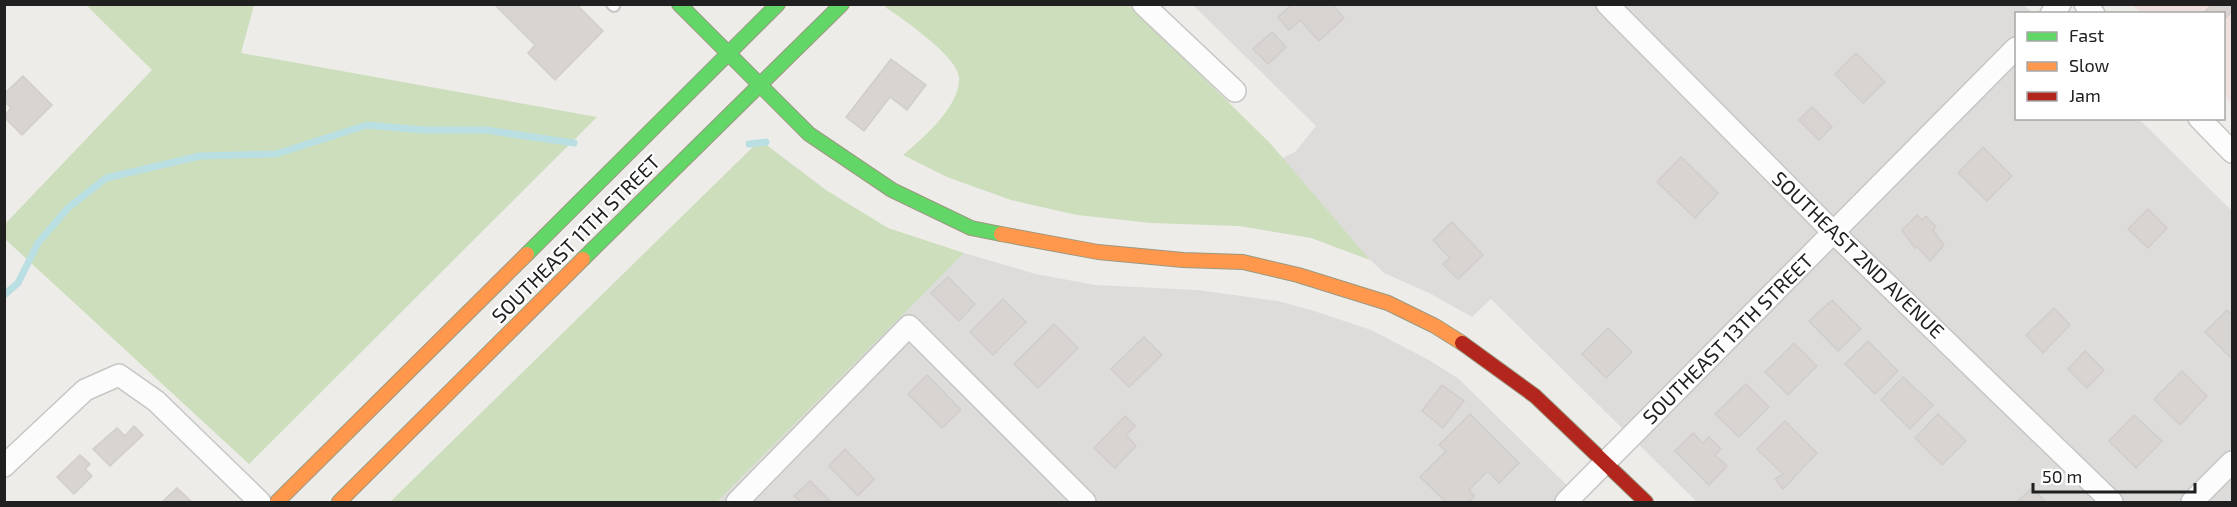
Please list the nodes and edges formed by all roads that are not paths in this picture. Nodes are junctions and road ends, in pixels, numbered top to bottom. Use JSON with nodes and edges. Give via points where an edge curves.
{"nodes":[{"id":1,"x":679,"y":4,"type":"edge"},
{"id":2,"x":842,"y":4,"type":"edge"},
{"id":3,"x":1143,"y":4,"type":"edge"},
{"id":4,"x":1607,"y":4,"type":"edge"},
{"id":5,"x":776,"y":5,"type":"edge"},
{"id":6,"x":2015,"y":49,"type":"edge"},
{"id":7,"x":728,"y":52,"type":"junction"},
{"id":8,"x":759,"y":84,"type":"junction"},
{"id":9,"x":1235,"y":91,"type":"dead end"},
{"id":10,"x":2201,"y":120,"type":"edge"},
{"id":11,"x":2232,"y":152,"type":"edge"},
{"id":12,"x":1833,"y":232,"type":"junction"},
{"id":13,"x":1605,"y":462,"type":"junction"},
{"id":14,"x":2232,"y":462,"type":"edge"},
{"id":15,"x":4,"y":466,"type":"edge"},
{"id":16,"x":260,"y":502,"type":"edge"},
{"id":17,"x":277,"y":502,"type":"edge"},
{"id":18,"x":339,"y":502,"type":"edge"},
{"id":19,"x":737,"y":502,"type":"edge"},
{"id":20,"x":1085,"y":502,"type":"edge"},
{"id":21,"x":1566,"y":502,"type":"edge"},
{"id":22,"x":1646,"y":502,"type":"edge"},
{"id":23,"x":2112,"y":502,"type":"edge"},
{"id":24,"x":2192,"y":502,"type":"edge"}],
"edges":[{"from":1,"to":7,"type":"main road"},
{"from":2,"to":8,"type":"main road","name":"SOUTHEAST 11TH STREET"},
{"from":3,"to":9,"type":"street"},
{"from":4,"to":12,"type":"street","name":"SOUTHEAST 2ND AVENUE"},
{"from":5,"to":7,"type":"main road","name":"SOUTHEAST 11TH STREET"},
{"from":6,"to":12,"type":"street","name":"SOUTHEAST 13TH STREET"},
{"from":7,"to":8,"type":"main road"},
{"from":7,"to":17,"type":"main road","name":"SOUTHEAST 11TH STREET"},
{"from":8,"to":13,"type":"main road","via":[[809,134],[892,190],[971,228],[1065,247],[1183,260],[1243,262],[1388,303],[1475,351],[1535,396]]},
{"from":8,"to":18,"type":"main road","name":"SOUTHEAST 11TH STREET"},
{"from":10,"to":11,"type":"street"},
{"from":12,"to":13,"type":"street","name":"SOUTHEAST 13TH STREET"},
{"from":12,"to":23,"type":"street","name":"SOUTHEAST 2ND AVENUE"},
{"from":13,"to":21,"type":"street","name":"SOUTHEAST 13TH STREET"},
{"from":13,"to":22,"type":"main road"},
{"from":14,"to":24,"type":"street"},
{"from":15,"to":16,"type":"street","via":[[85,390],[120,375],[156,401]]},
{"from":19,"to":20,"type":"street","via":[[909,326]]}]}
